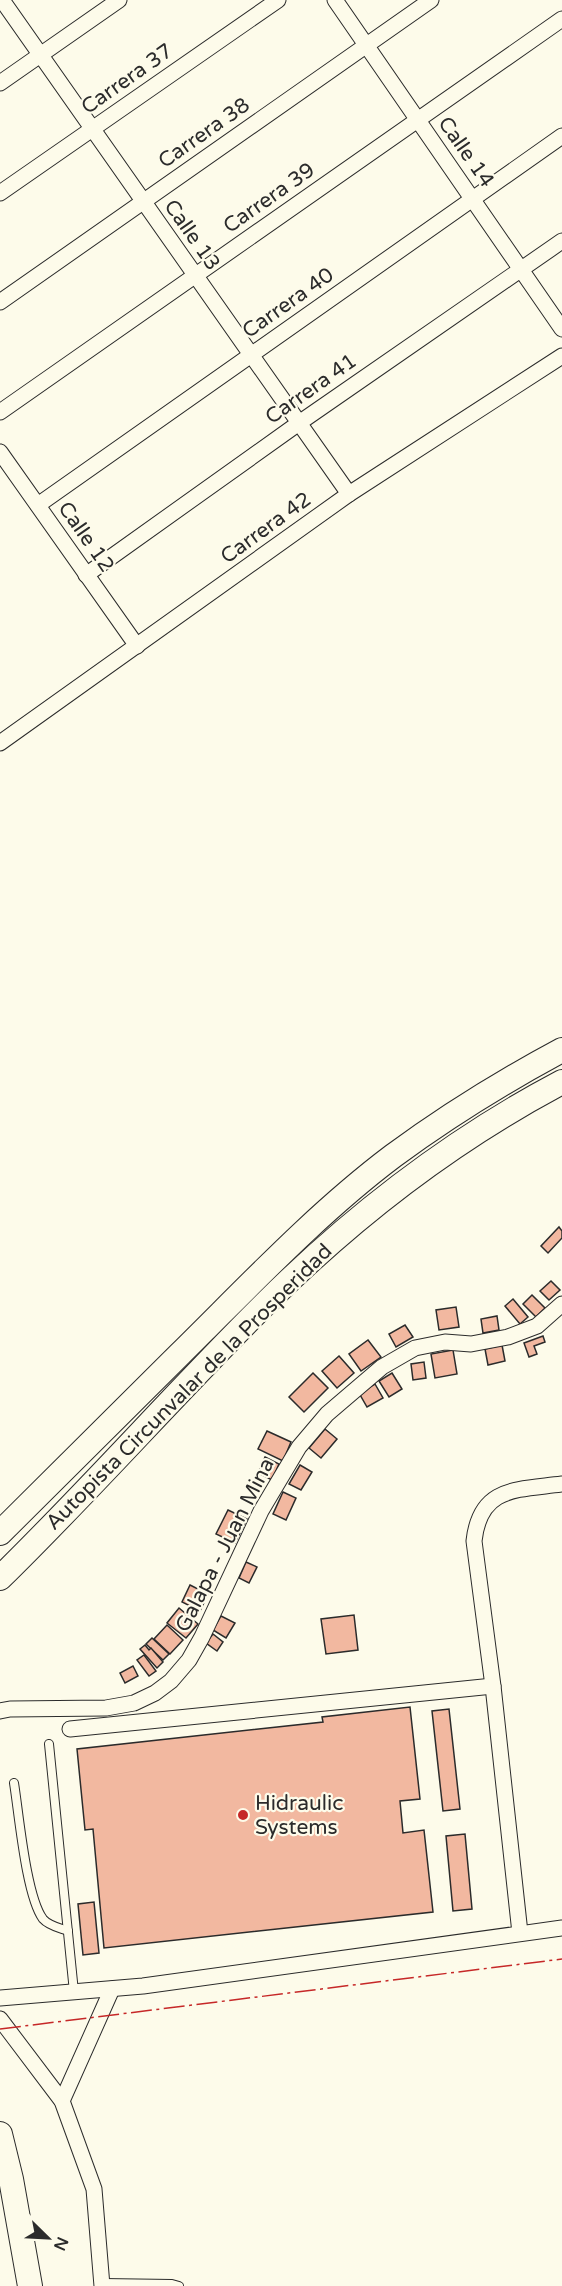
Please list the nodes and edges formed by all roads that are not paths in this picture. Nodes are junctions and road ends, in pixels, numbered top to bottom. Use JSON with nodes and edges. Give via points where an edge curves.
{"nodes":[{"id":1,"x":2,"y":0,"type":"edge"},
{"id":2,"x":118,"y":0,"type":"edge"},
{"id":3,"x":278,"y":0,"type":"edge"},
{"id":4,"x":335,"y":0,"type":"edge"},
{"id":5,"x":431,"y":0,"type":"edge"},
{"id":6,"x":562,"y":19,"type":"edge"},
{"id":7,"x":366,"y":45,"type":"junction"},
{"id":8,"x":40,"y":55,"type":"junction"},
{"id":9,"x":0,"y":83,"type":"edge"},
{"id":10,"x":418,"y":120,"type":"junction"},
{"id":11,"x":92,"y":129,"type":"junction"},
{"id":12,"x":562,"y":136,"type":"edge"},
{"id":13,"x":0,"y":193,"type":"edge"},
{"id":14,"x":472,"y":199,"type":"junction"},
{"id":15,"x":143,"y":202,"type":"junction"},
{"id":16,"x":562,"y":241,"type":"edge"},
{"id":17,"x":521,"y":269,"type":"junction"},
{"id":18,"x":195,"y":275,"type":"junction"},
{"id":19,"x":0,"y":302,"type":"edge"},
{"id":20,"x":562,"y":328,"type":"edge"},
{"id":21,"x":251,"y":355,"type":"junction"},
{"id":22,"x":562,"y":356,"type":"edge"},
{"id":23,"x":0,"y":412,"type":"edge"},
{"id":24,"x":299,"y":423,"type":"junction"},
{"id":25,"x":0,"y":452,"type":"edge"},
{"id":26,"x":349,"y":494,"type":"junction"},
{"id":27,"x":38,"y":506,"type":"junction"},
{"id":28,"x":87,"y":575,"type":"junction"},
{"id":29,"x":137,"y":646,"type":"junction"},
{"id":30,"x":0,"y":743,"type":"edge"},
{"id":31,"x":562,"y":1050,"type":"edge"},
{"id":32,"x":562,"y":1082,"type":"edge"},
{"id":33,"x":562,"y":1304,"type":"edge"},
{"id":34,"x":562,"y":1484,"type":"edge"},
{"id":35,"x":4,"y":1528,"type":"edge"},
{"id":36,"x":38,"y":1541,"type":"junction"},
{"id":37,"x":0,"y":1578,"type":"edge"},
{"id":38,"x":0,"y":1593,"type":"edge"},
{"id":39,"x":493,"y":1686,"type":"junction"},
{"id":40,"x":0,"y":1711,"type":"edge"},
{"id":41,"x":70,"y":1729,"type":"dead end"},
{"id":42,"x":49,"y":1744,"type":"dead end"},
{"id":43,"x":14,"y":1783,"type":"dead end"},
{"id":44,"x":562,"y":1928,"type":"edge"},
{"id":45,"x":68,"y":1931,"type":"junction"},
{"id":46,"x":520,"y":1933,"type":"junction"},
{"id":47,"x":112,"y":1989,"type":"junction"},
{"id":48,"x":74,"y":1992,"type":"junction"},
{"id":49,"x":0,"y":1998,"type":"edge"},
{"id":50,"x":0,"y":2019,"type":"edge"},
{"id":51,"x":62,"y":2101,"type":"junction"},
{"id":52,"x":0,"y":2134,"type":"edge"},
{"id":53,"x":103,"y":2284,"type":"edge"},
{"id":54,"x":132,"y":2285,"type":"edge"},
{"id":55,"x":30,"y":2286,"type":"edge"},
{"id":56,"x":179,"y":2286,"type":"edge"}],
"edges":[{"from":1,"to":8,"type":"street","name":"Calle 13"},
{"from":2,"to":8,"type":"street"},
{"from":3,"to":11,"type":"street","name":"Carrera 37"},
{"from":4,"to":7,"type":"street","name":"Calle 14"},
{"from":5,"to":7,"type":"street","name":"Carrera 38"},
{"from":6,"to":10,"type":"street","name":"Carrera 39"},
{"from":7,"to":10,"type":"street","name":"Calle 14"},
{"from":7,"to":15,"type":"street","name":"Carrera 38"},
{"from":8,"to":9,"type":"street"},
{"from":8,"to":11,"type":"street","name":"Calle 13"},
{"from":10,"to":14,"type":"street","name":"Calle 14"},
{"from":10,"to":18,"type":"street","name":"Carrera 39"},
{"from":11,"to":13,"type":"street","name":"Carrera 37"},
{"from":11,"to":15,"type":"street","name":"Calle 13"},
{"from":12,"to":14,"type":"street","name":"Carrera 40"},
{"from":14,"to":17,"type":"street","name":"Calle 14"},
{"from":14,"to":21,"type":"street","name":"Carrera 40"},
{"from":15,"to":18,"type":"street","name":"Calle 13"},
{"from":15,"to":19,"type":"street","name":"Carrera 38"},
{"from":16,"to":17,"type":"street","name":"Carrera 41"},
{"from":17,"to":20,"type":"street","name":"Calle 14"},
{"from":17,"to":24,"type":"street","name":"Carrera 41"},
{"from":18,"to":21,"type":"street","name":"Calle 13"},
{"from":18,"to":23,"type":"street","name":"Carrera 39"},
{"from":21,"to":24,"type":"street","name":"Calle 13"},
{"from":21,"to":27,"type":"street","name":"Carrera 40"},
{"from":22,"to":26,"type":"street","name":"Carrera 42"},
{"from":24,"to":26,"type":"street","name":"Calle 13"},
{"from":24,"to":28,"type":"street","name":"Carrera 41"},
{"from":25,"to":27,"type":"street","name":"Calle 12"},
{"from":26,"to":29,"type":"street","name":"Carrera 42"},
{"from":27,"to":28,"type":"street","name":"Calle 12"},
{"from":28,"to":29,"type":"street","name":"Calle 12"},
{"from":29,"to":30,"type":"street","name":"Carrera 42"},
{"from":31,"to":35,"type":"highway","name":"Autopista Circunvalar de la Prosperidad","via":[[449,1118],[358,1185],[254,1281]]},
{"from":32,"to":36,"type":"highway","name":"Autopista Circunvalar de la Prosperidad","via":[[455,1147],[338,1237],[269,1300]]},
{"from":33,"to":40,"type":"street","name":"Galapa - Juan Mina","via":[[537,1326],[508,1337],[416,1348],[382,1367],[327,1414],[299,1447],[261,1511],[202,1637],[171,1682],[134,1703],[106,1708]]},
{"from":34,"to":39,"type":"street","via":[[498,1495],[484,1508],[476,1526],[474,1541]]},
{"from":36,"to":37,"type":"highway","name":"Autopista Circunvalar de la Prosperidad"},
{"from":36,"to":38,"type":"highway"},
{"from":39,"to":41,"type":"street"},
{"from":39,"to":46,"type":"street"},
{"from":42,"to":45,"type":"lane"},
{"from":43,"to":45,"type":"lane","via":[[33,1901],[45,1921]]},
{"from":44,"to":46,"type":"street"},
{"from":45,"to":48,"type":"lane"},
{"from":46,"to":47,"type":"street"},
{"from":47,"to":48,"type":"street"},
{"from":47,"to":51,"type":"street"},
{"from":48,"to":49,"type":"street"},
{"from":50,"to":51,"type":"street"},
{"from":51,"to":53,"type":"street","via":[[94,2189]]},
{"from":52,"to":55,"type":"highway"},
{"from":53,"to":54,"type":"lane"},
{"from":54,"to":56,"type":"lane"}]}
